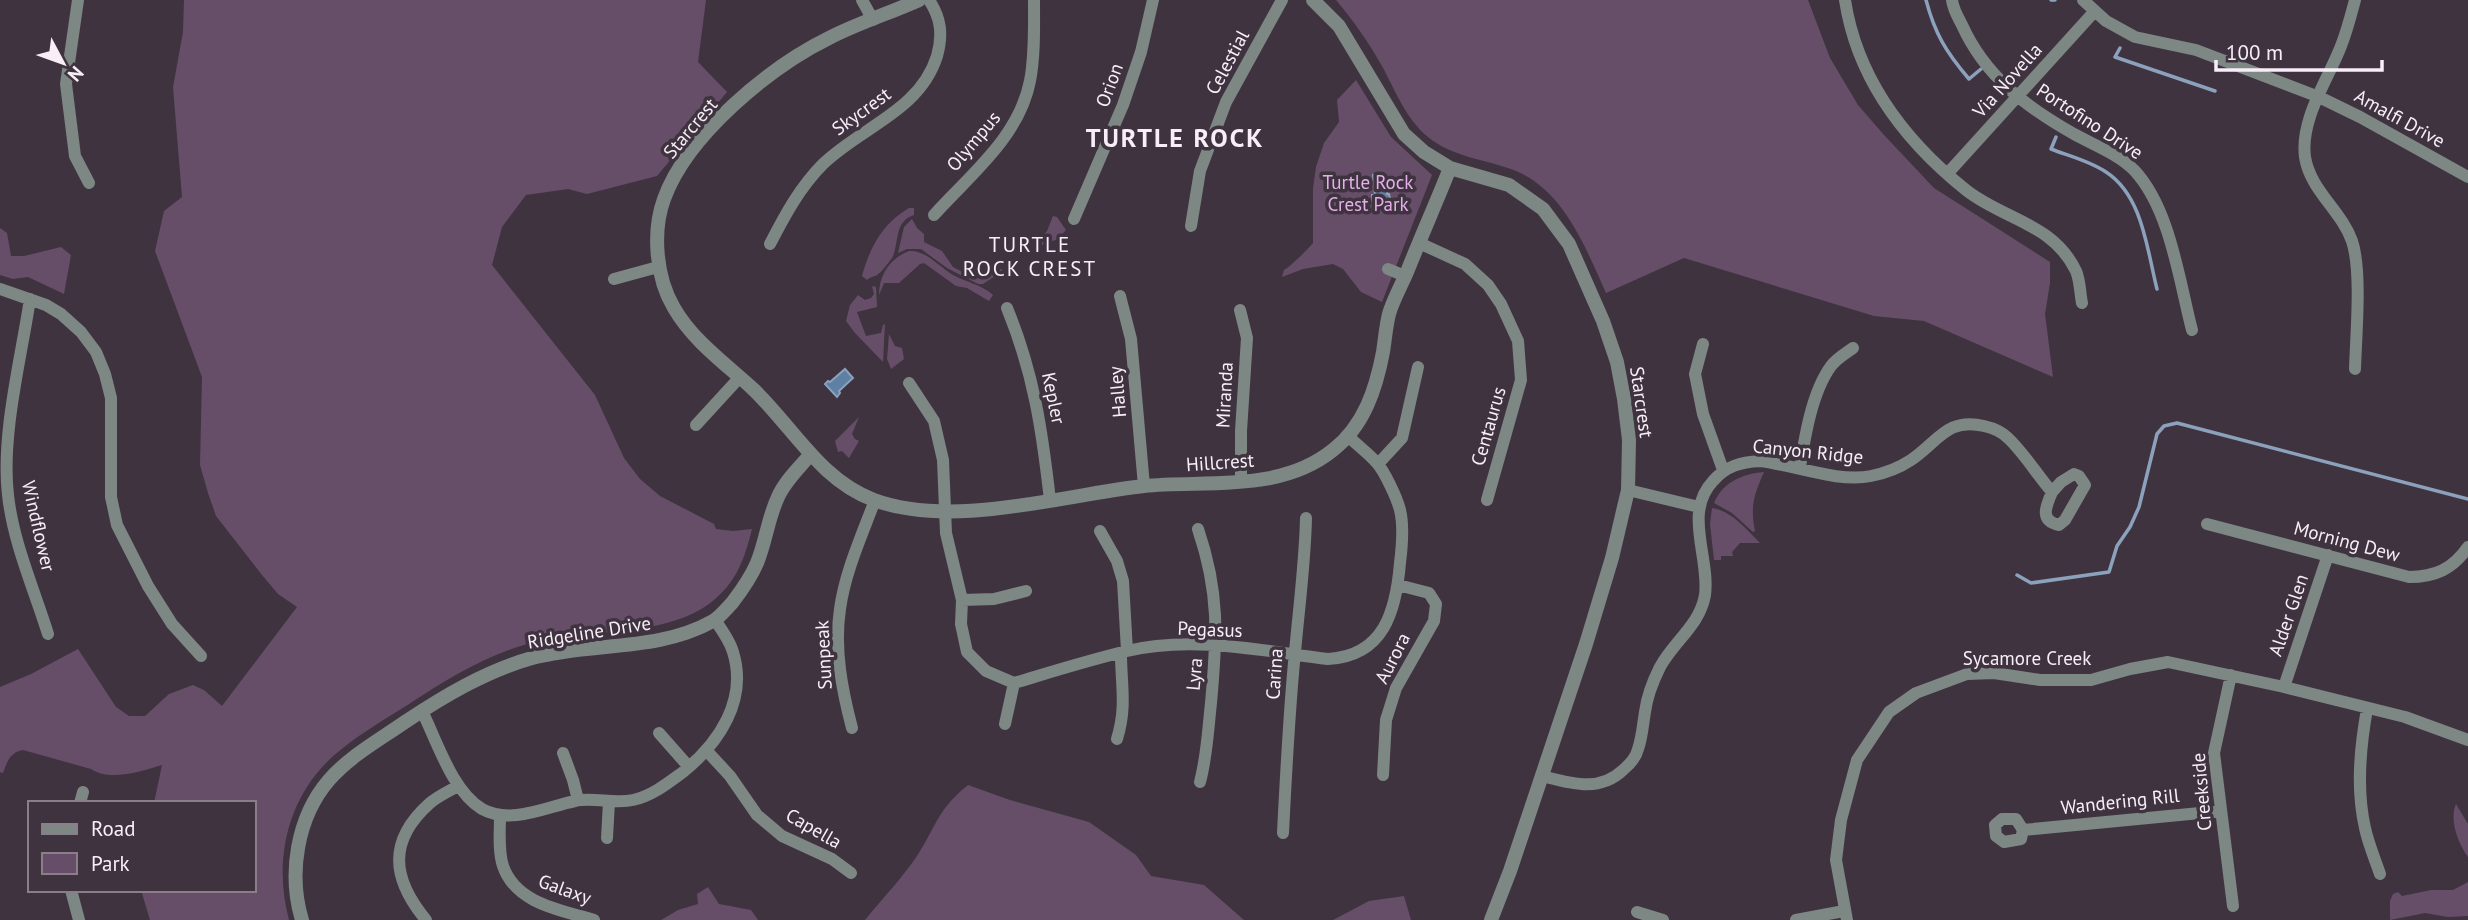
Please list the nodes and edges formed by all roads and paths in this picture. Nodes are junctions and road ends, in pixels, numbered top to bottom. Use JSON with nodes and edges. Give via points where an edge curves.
{"nodes":[{"id":1,"x":78,"y":0,"type":"edge"},
{"id":2,"x":862,"y":0,"type":"edge"},
{"id":3,"x":919,"y":0,"type":"edge"},
{"id":4,"x":929,"y":0,"type":"edge"},
{"id":5,"x":1034,"y":0,"type":"edge"},
{"id":6,"x":1153,"y":0,"type":"edge"},
{"id":7,"x":1282,"y":0,"type":"edge"},
{"id":8,"x":1313,"y":0,"type":"edge"},
{"id":9,"x":1845,"y":0,"type":"edge"},
{"id":10,"x":1952,"y":0,"type":"edge"},
{"id":11,"x":2083,"y":0,"type":"edge"},
{"id":12,"x":2355,"y":0,"type":"edge"},
{"id":13,"x":2094,"y":12,"type":"junction"},
{"id":14,"x":873,"y":20,"type":"junction"},
{"id":15,"x":2017,"y":96,"type":"junction"},
{"id":16,"x":2319,"y":97,"type":"junction"},
{"id":17,"x":1450,"y":167,"type":"junction"},
{"id":18,"x":2466,"y":171,"type":"edge"},
{"id":19,"x":1948,"y":173,"type":"junction"},
{"id":20,"x":89,"y":183,"type":"dead end"},
{"id":21,"x":934,"y":215,"type":"dead end"},
{"id":22,"x":1074,"y":219,"type":"dead end"},
{"id":23,"x":1191,"y":226,"type":"dead end"},
{"id":24,"x":1419,"y":243,"type":"junction"},
{"id":25,"x":770,"y":244,"type":"dead end"},
{"id":26,"x":658,"y":267,"type":"junction"},
{"id":27,"x":1388,"y":269,"type":"dead end"},
{"id":28,"x":1405,"y":276,"type":"junction"},
{"id":29,"x":614,"y":279,"type":"dead end"},
{"id":30,"x":0,"y":289,"type":"edge"},
{"id":31,"x":1120,"y":296,"type":"dead end"},
{"id":32,"x":30,"y":299,"type":"junction"},
{"id":33,"x":2082,"y":303,"type":"dead end"},
{"id":34,"x":1007,"y":308,"type":"dead end"},
{"id":35,"x":1240,"y":310,"type":"dead end"},
{"id":36,"x":2192,"y":330,"type":"dead end"},
{"id":37,"x":1703,"y":344,"type":"dead end"},
{"id":38,"x":1853,"y":348,"type":"dead end"},
{"id":39,"x":1418,"y":367,"type":"dead end"},
{"id":40,"x":2355,"y":369,"type":"dead end"},
{"id":41,"x":740,"y":377,"type":"junction"},
{"id":42,"x":909,"y":383,"type":"dead end"},
{"id":43,"x":696,"y":425,"type":"dead end"},
{"id":44,"x":1348,"y":436,"type":"junction"},
{"id":45,"x":810,"y":455,"type":"junction"},
{"id":46,"x":1378,"y":464,"type":"junction"},
{"id":47,"x":1800,"y":467,"type":"junction"},
{"id":48,"x":1723,"y":470,"type":"junction"},
{"id":49,"x":1241,"y":482,"type":"junction"},
{"id":50,"x":1144,"y":486,"type":"junction"},
{"id":51,"x":1628,"y":490,"type":"junction"},
{"id":52,"x":2052,"y":492,"type":"dead end"},
{"id":53,"x":875,"y":500,"type":"junction"},
{"id":54,"x":1050,"y":500,"type":"junction"},
{"id":55,"x":1487,"y":500,"type":"dead end"},
{"id":56,"x":1699,"y":508,"type":"junction"},
{"id":57,"x":944,"y":512,"type":"junction"},
{"id":58,"x":1306,"y":519,"type":"dead end"},
{"id":59,"x":2207,"y":524,"type":"dead end"},
{"id":60,"x":1198,"y":529,"type":"dead end"},
{"id":61,"x":1100,"y":531,"type":"dead end"},
{"id":62,"x":2468,"y":547,"type":"edge"},
{"id":63,"x":2328,"y":555,"type":"junction"},
{"id":64,"x":1398,"y":585,"type":"junction"},
{"id":65,"x":1026,"y":591,"type":"dead end"},
{"id":66,"x":962,"y":600,"type":"junction"},
{"id":67,"x":715,"y":620,"type":"junction"},
{"id":68,"x":48,"y":634,"type":"dead end"},
{"id":69,"x":1216,"y":646,"type":"junction"},
{"id":70,"x":1124,"y":652,"type":"junction"},
{"id":71,"x":1294,"y":655,"type":"junction"},
{"id":72,"x":201,"y":656,"type":"dead end"},
{"id":73,"x":2231,"y":675,"type":"junction"},
{"id":74,"x":1014,"y":683,"type":"junction"},
{"id":75,"x":2284,"y":687,"type":"junction"},
{"id":76,"x":2367,"y":709,"type":"junction"},
{"id":77,"x":422,"y":711,"type":"junction"},
{"id":78,"x":1005,"y":724,"type":"dead end"},
{"id":79,"x":852,"y":728,"type":"dead end"},
{"id":80,"x":659,"y":733,"type":"dead end"},
{"id":81,"x":1117,"y":739,"type":"dead end"},
{"id":82,"x":2468,"y":740,"type":"edge"},
{"id":83,"x":706,"y":750,"type":"junction"},
{"id":84,"x":563,"y":753,"type":"dead end"},
{"id":85,"x":689,"y":767,"type":"junction"},
{"id":86,"x":1383,"y":775,"type":"dead end"},
{"id":87,"x":1542,"y":776,"type":"junction"},
{"id":88,"x":1200,"y":782,"type":"dead end"},
{"id":89,"x":458,"y":786,"type":"junction"},
{"id":90,"x":578,"y":800,"type":"junction"},
{"id":91,"x":609,"y":802,"type":"junction"},
{"id":92,"x":2221,"y":811,"type":"junction"},
{"id":93,"x":500,"y":816,"type":"junction"},
{"id":94,"x":2023,"y":830,"type":"dead end"},
{"id":95,"x":1283,"y":833,"type":"dead end"},
{"id":96,"x":607,"y":838,"type":"dead end"},
{"id":97,"x":851,"y":873,"type":"dead end"},
{"id":98,"x":2379,"y":874,"type":"dead end"},
{"id":99,"x":72,"y":892,"type":"edge"},
{"id":100,"x":2233,"y":906,"type":"dead end"},
{"id":101,"x":1637,"y":912,"type":"dead end"},
{"id":102,"x":1845,"y":916,"type":"edge"},
{"id":103,"x":79,"y":920,"type":"edge"},
{"id":104,"x":302,"y":920,"type":"edge"},
{"id":105,"x":426,"y":920,"type":"edge"},
{"id":106,"x":594,"y":920,"type":"edge"},
{"id":107,"x":1491,"y":920,"type":"edge"},
{"id":108,"x":1663,"y":920,"type":"edge"},
{"id":109,"x":1796,"y":920,"type":"edge"}],
"edges":[{"from":1,"to":20,"type":"street","via":[[66,84],[75,156]]},
{"from":2,"to":14,"type":"street"},
{"from":3,"to":14,"type":"street","name":"Starcrest"},
{"from":4,"to":25,"type":"street","name":"Skycrest","via":[[940,24],[940,45],[919,90],[824,163],[802,186]]},
{"from":5,"to":21,"type":"street","name":"Olympus","via":[[1030,81],[1020,112],[1007,135]]},
{"from":6,"to":22,"type":"street","name":"Orion","via":[[1123,105]]},
{"from":7,"to":23,"type":"street","name":"Celestial","via":[[1226,102],[1200,171]]},
{"from":8,"to":17,"type":"street","name":"Starcrest","via":[[1339,26],[1404,134]]},
{"from":9,"to":19,"type":"street","via":[[1851,34],[1878,94],[1923,153]]},
{"from":10,"to":15,"type":"street","name":"Portofino Drive","via":[[1973,48]]},
{"from":11,"to":13,"type":"street","name":"Amalfi Drive"},
{"from":12,"to":16,"type":"street"},
{"from":13,"to":15,"type":"street","name":"Via Novella"},
{"from":13,"to":16,"type":"street","name":"Amalfi Drive","via":[[2135,37],[2196,50]]},
{"from":14,"to":26,"type":"street","name":"Starcrest","via":[[829,38],[787,63],[748,91],[714,125],[678,168],[663,201]]},
{"from":15,"to":19,"type":"street","name":"Via Novella"},
{"from":15,"to":36,"type":"street","name":"Portofino Drive","via":[[2042,116],[2133,169],[2161,216]]},
{"from":16,"to":18,"type":"street","name":"Amalfi Drive"},
{"from":16,"to":40,"type":"street","via":[[2306,137],[2305,157],[2312,178],[2352,240],[2357,265]]},
{"from":17,"to":24,"type":"street","name":"Hillcrest"},
{"from":17,"to":51,"type":"street","name":"Starcrest","via":[[1509,185],[1543,209],[1569,244],[1617,362],[1629,440]]},
{"from":19,"to":33,"type":"street","via":[[1993,208],[2044,232],[2077,273]]},
{"from":24,"to":28,"type":"street","name":"Hillcrest"},
{"from":24,"to":55,"type":"street","name":"Centaurus","via":[[1465,264],[1488,285],[1518,341],[1521,380]]},
{"from":26,"to":29,"type":"street"},
{"from":26,"to":41,"type":"street","name":"Starcrest","via":[[672,306],[690,332]]},
{"from":27,"to":28,"type":"street"},
{"from":28,"to":44,"type":"street","name":"Hillcrest","via":[[1389,314],[1371,400]]},
{"from":30,"to":32,"type":"street"},
{"from":31,"to":50,"type":"street","name":"Halley","via":[[1131,339]]},
{"from":32,"to":68,"type":"street","name":"Windflower","via":[[8,446],[8,495]]},
{"from":32,"to":72,"type":"street","via":[[72,322],[96,352],[111,397],[111,497],[117,525],[172,624]]},
{"from":34,"to":54,"type":"street","name":"Kepler","via":[[1033,383]]},
{"from":35,"to":49,"type":"street","name":"Miranda","via":[[1247,338]]},
{"from":37,"to":48,"type":"street","via":[[1695,374],[1703,414]]},
{"from":38,"to":47,"type":"street","via":[[1831,365],[1817,396]]},
{"from":39,"to":46,"type":"street","via":[[1402,438]]},
{"from":41,"to":43,"type":"street"},
{"from":41,"to":45,"type":"street","name":"Starcrest","via":[[773,408]]},
{"from":42,"to":57,"type":"street","via":[[934,421],[943,460]]},
{"from":44,"to":46,"type":"street","name":"Pegasus"},
{"from":44,"to":49,"type":"street","name":"Hillcrest","via":[[1332,451],[1290,473]]},
{"from":45,"to":53,"type":"street","name":"Hillcrest"},
{"from":45,"to":67,"type":"street","name":"Ridgeline Drive","via":[[779,495],[757,564],[744,588]]},
{"from":46,"to":64,"type":"street","name":"Pegasus","via":[[1400,510]]},
{"from":47,"to":48,"type":"street","name":"Canyon Ridge","via":[[1760,461]]},
{"from":47,"to":52,"type":"street","name":"Canyon Ridge","via":[[1849,478],[1869,477],[1908,463],[1949,428],[1975,424],[2007,436]]},
{"from":48,"to":56,"type":"street","via":[[1710,484]]},
{"from":49,"to":50,"type":"street","name":"Hillcrest"},
{"from":50,"to":54,"type":"street","name":"Hillcrest"},
{"from":51,"to":56,"type":"street"},
{"from":51,"to":87,"type":"street","name":"Starcrest","via":[[1612,558]]},
{"from":53,"to":57,"type":"street","name":"Hillcrest"},
{"from":53,"to":79,"type":"street","name":"Sunpeak","via":[[840,610],[839,669]]},
{"from":54,"to":57,"type":"street","name":"Hillcrest"},
{"from":56,"to":87,"type":"street","via":[[1704,596],[1695,623],[1656,675],[1638,750],[1630,764],[1615,778],[1595,785]]},
{"from":57,"to":66,"type":"street"},
{"from":58,"to":71,"type":"street","name":"Carina"},
{"from":59,"to":63,"type":"street","name":"Morning Dew"},
{"from":60,"to":69,"type":"street","name":"Lyra","via":[[1212,576]]},
{"from":61,"to":70,"type":"street","via":[[1123,581]]},
{"from":62,"to":63,"type":"street","name":"Morning Dew","via":[[2448,569],[2420,577]]},
{"from":63,"to":75,"type":"street","name":"Alder Glen"},
{"from":64,"to":71,"type":"street","name":"Pegasus","via":[[1390,618],[1363,650],[1346,658]]},
{"from":64,"to":86,"type":"street","name":"Aurora","via":[[1429,593],[1436,604],[1434,621],[1396,688],[1386,720]]},
{"from":65,"to":66,"type":"street"},
{"from":66,"to":74,"type":"street","via":[[967,652],[986,671]]},
{"from":67,"to":77,"type":"street","name":"Ridgeline Drive","via":[[680,636],[532,658],[488,674]]},
{"from":67,"to":83,"type":"street","via":[[733,651],[737,694],[729,718]]},
{"from":69,"to":70,"type":"street","name":"Pegasus"},
{"from":69,"to":71,"type":"street","name":"Pegasus"},
{"from":69,"to":88,"type":"street","name":"Lyra","via":[[1207,756]]},
{"from":70,"to":74,"type":"street","name":"Pegasus"},
{"from":70,"to":81,"type":"street","via":[[1124,700]]},
{"from":71,"to":95,"type":"street","name":"Carina"},
{"from":73,"to":75,"type":"street","name":"Sycamore Creek"},
{"from":73,"to":92,"type":"street","name":"Creekside","via":[[2214,753]]},
{"from":73,"to":102,"type":"street","name":"Sycamore Creek","via":[[2168,662],[2091,680],[1967,674],[1916,692],[1889,712],[1857,760],[1836,860]]},
{"from":74,"to":78,"type":"street"},
{"from":75,"to":76,"type":"street","name":"Sycamore Creek"},
{"from":76,"to":82,"type":"street","name":"Sycamore Creek","via":[[2405,717]]},
{"from":76,"to":98,"type":"street","via":[[2359,789]]},
{"from":77,"to":89,"type":"street"},
{"from":77,"to":104,"type":"street","name":"Ridgeline Drive","via":[[357,755],[328,781],[312,808],[300,837],[295,874]]},
{"from":80,"to":85,"type":"street"},
{"from":83,"to":85,"type":"street"},
{"from":83,"to":97,"type":"street","name":"Capella","via":[[757,815],[782,836]]},
{"from":84,"to":90,"type":"street"},
{"from":85,"to":91,"type":"street","via":[[654,793]]},
{"from":87,"to":107,"type":"street","name":"Starcrest"},
{"from":89,"to":93,"type":"street","via":[[483,809]]},
{"from":89,"to":105,"type":"street","via":[[431,802],[407,828],[399,851],[400,877]]},
{"from":90,"to":91,"type":"street"},
{"from":90,"to":93,"type":"street"},
{"from":91,"to":96,"type":"street"},
{"from":92,"to":94,"type":"street","name":"Wandering Rill"},
{"from":92,"to":100,"type":"street","name":"Creekside"},
{"from":93,"to":106,"type":"street","name":"Galaxy","via":[[502,864],[511,882],[543,905]]},
{"from":99,"to":103,"type":"street"},
{"from":101,"to":108,"type":"street"},
{"from":102,"to":109,"type":"street"}]}
